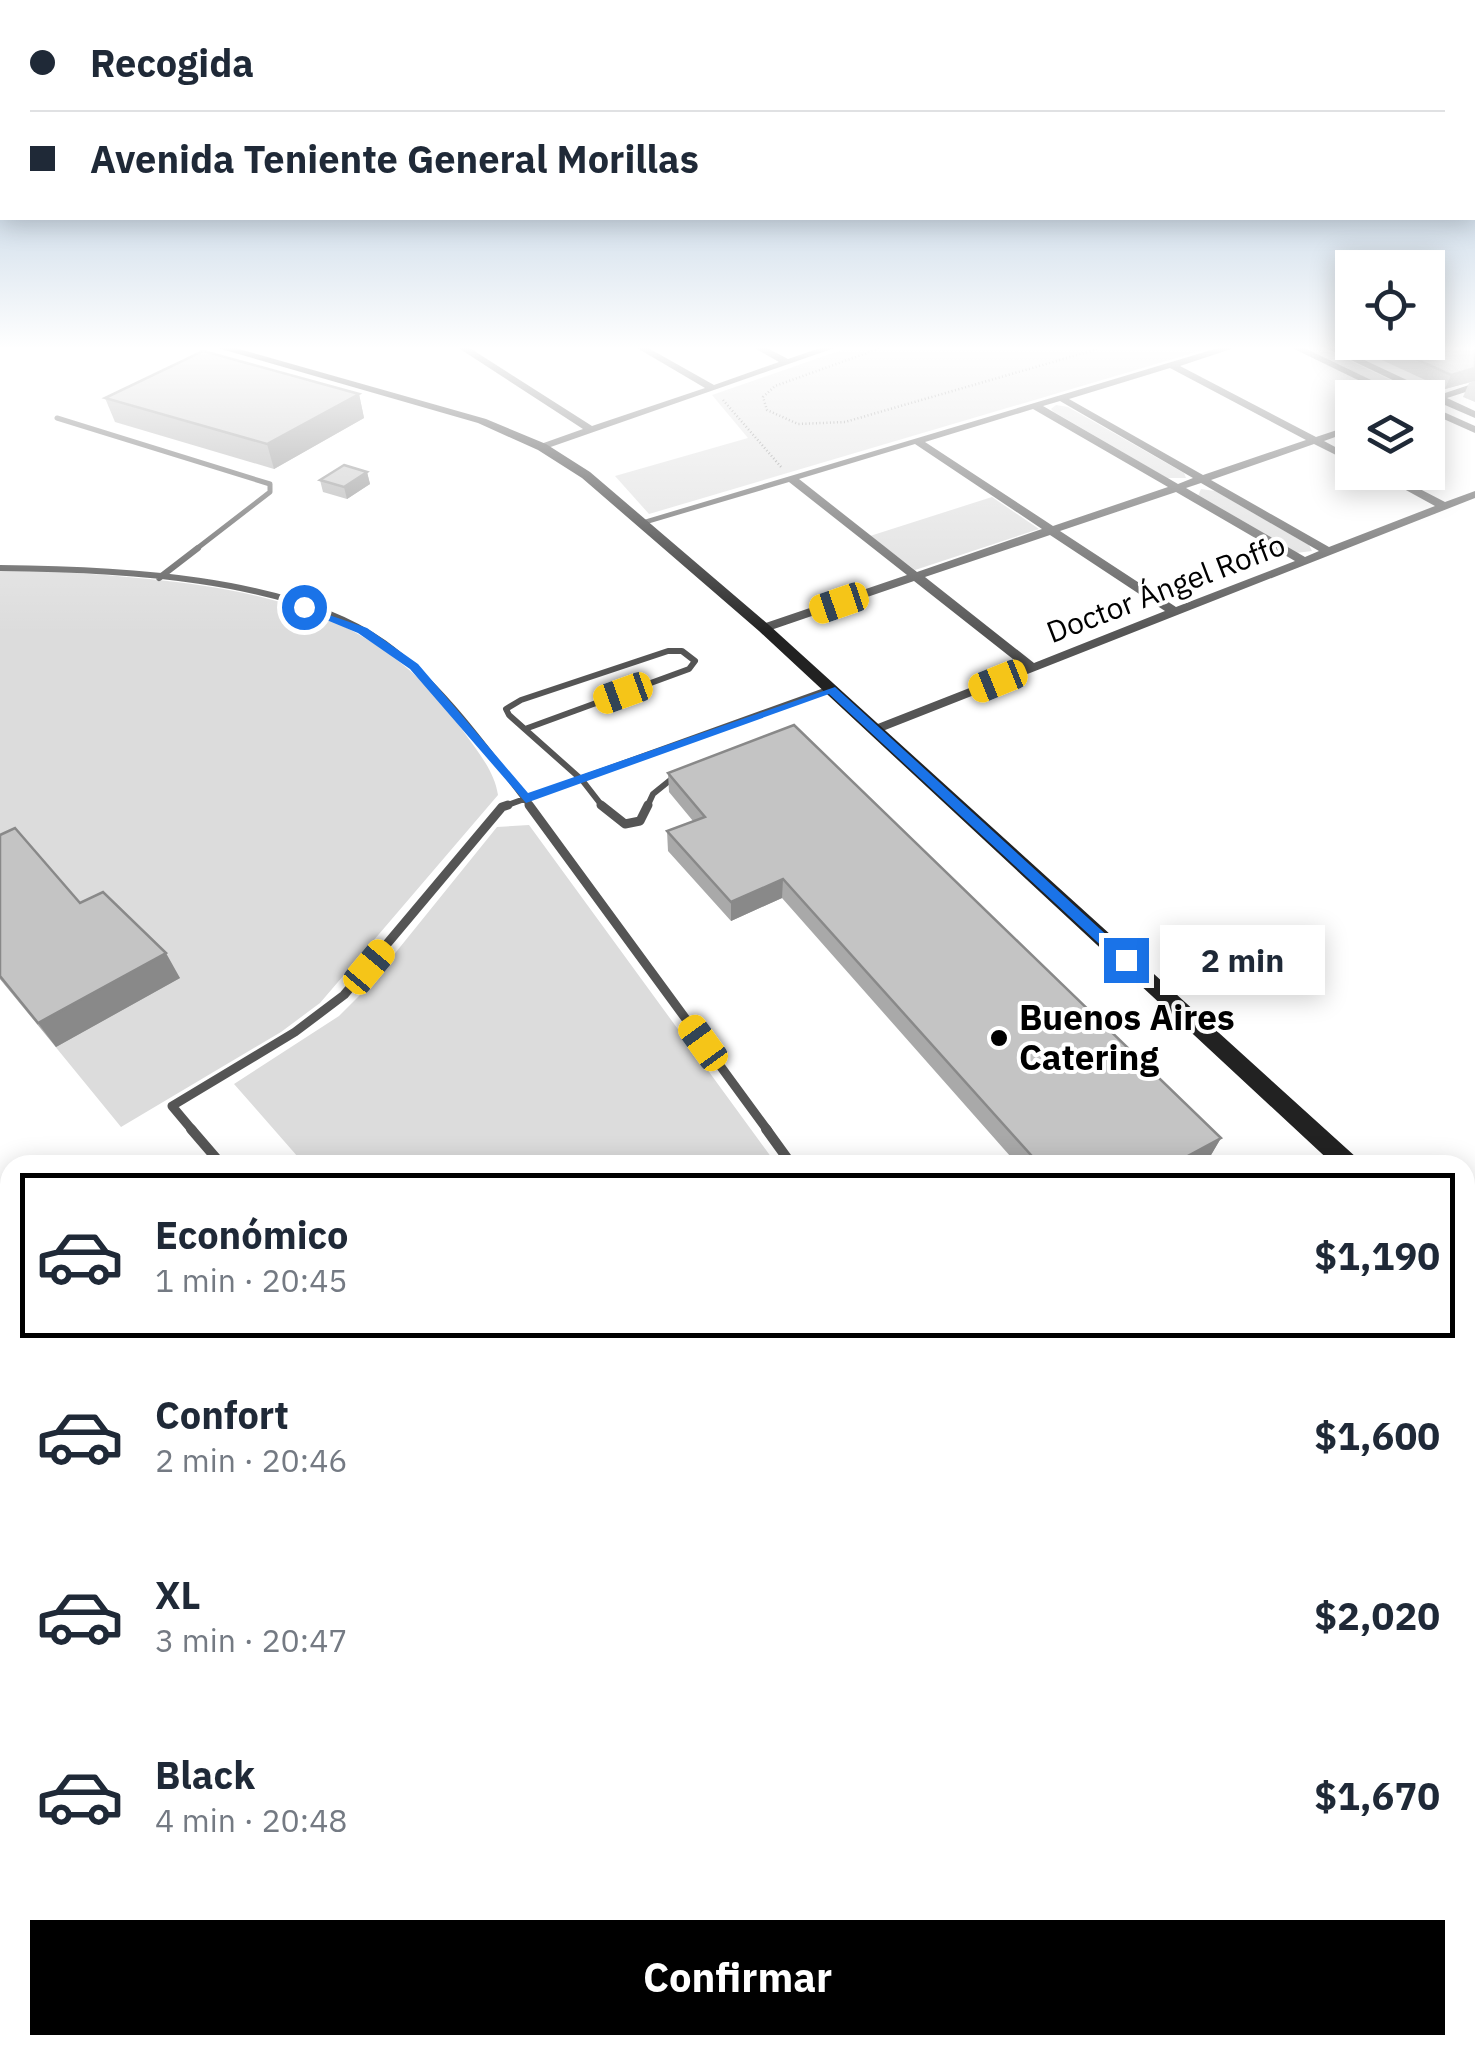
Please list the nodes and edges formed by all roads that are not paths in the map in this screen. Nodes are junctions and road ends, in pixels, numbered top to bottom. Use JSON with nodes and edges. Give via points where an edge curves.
{"nodes":[{"id":1,"x":131,"y":441,"type":"edge"},
{"id":2,"x":527,"y":441,"type":"edge"},
{"id":3,"x":560,"y":441,"type":"edge"},
{"id":4,"x":917,"y":441,"type":"joint"},
{"id":5,"x":1095,"y":441,"type":"edge"},
{"id":6,"x":1138,"y":441,"type":"edge"},
{"id":7,"x":1311,"y":441,"type":"edge"},
{"id":8,"x":542,"y":447,"type":"junction"},
{"id":9,"x":791,"y":478,"type":"junction"},
{"id":10,"x":1204,"y":478,"type":"junction"},
{"id":11,"x":1176,"y":488,"type":"junction"},
{"id":12,"x":1413,"y":490,"type":"edge"},
{"id":13,"x":1475,"y":494,"type":"edge"},
{"id":14,"x":1444,"y":506,"type":"junction"},
{"id":15,"x":643,"y":522,"type":"junction"},
{"id":16,"x":1053,"y":530,"type":"junction"},
{"id":17,"x":1330,"y":554,"type":"junction"},
{"id":18,"x":1306,"y":562,"type":"junction"},
{"id":19,"x":0,"y":568,"type":"edge"},
{"id":20,"x":914,"y":577,"type":"junction"},
{"id":21,"x":159,"y":578,"type":"junction"},
{"id":22,"x":1176,"y":612,"type":"junction"},
{"id":23,"x":764,"y":628,"type":"junction"},
{"id":24,"x":1032,"y":668,"type":"junction"},
{"id":25,"x":830,"y":690,"type":"junction"},
{"id":26,"x":525,"y":729,"type":"junction"},
{"id":27,"x":876,"y":730,"type":"junction"},
{"id":28,"x":692,"y":768,"type":"edge"},
{"id":29,"x":582,"y":780,"type":"junction"},
{"id":30,"x":526,"y":799,"type":"junction"},
{"id":31,"x":214,"y":1155,"type":"edge"},
{"id":32,"x":785,"y":1155,"type":"edge"},
{"id":33,"x":1338,"y":1155,"type":"edge"}],
"edges":[{"from":1,"to":21,"type":"lane","via":[[270,484],[270,492]]},
{"from":2,"to":8,"type":"main road"},
{"from":3,"to":8,"type":"street"},
{"from":4,"to":9,"type":"street"},
{"from":4,"to":16,"type":"street"},
{"from":5,"to":11,"type":"street"},
{"from":6,"to":10,"type":"street"},
{"from":7,"to":10,"type":"street"},
{"from":8,"to":15,"type":"main road"},
{"from":9,"to":15,"type":"street"},
{"from":9,"to":20,"type":"street"},
{"from":10,"to":11,"type":"street"},
{"from":10,"to":17,"type":"street"},
{"from":11,"to":16,"type":"street"},
{"from":11,"to":18,"type":"street"},
{"from":12,"to":14,"type":"street"},
{"from":13,"to":14,"type":"street","name":"Doctor Ángel Roffo"},
{"from":14,"to":17,"type":"street","name":"Doctor Ángel Roffo"},
{"from":15,"to":23,"type":"main road"},
{"from":16,"to":20,"type":"street"},
{"from":16,"to":22,"type":"street"},
{"from":17,"to":18,"type":"street","name":"Doctor Ángel Roffo"},
{"from":18,"to":22,"type":"street","name":"Doctor Ángel Roffo"},
{"from":19,"to":21,"type":"lane"},
{"from":20,"to":23,"type":"street"},
{"from":20,"to":24,"type":"street"},
{"from":21,"to":30,"type":"lane","via":[[285,600],[362,630],[414,667]]},
{"from":22,"to":24,"type":"street","name":"Doctor Ángel Roffo"},
{"from":23,"to":25,"type":"main road"},
{"from":24,"to":27,"type":"street","name":"Doctor Ángel Roffo"},
{"from":25,"to":27,"type":"main road"},
{"from":25,"to":29,"type":"lane"},
{"from":26,"to":26,"type":"lane","via":[[506,710],[512,703],[668,651],[693,656],[689,669]]},
{"from":26,"to":29,"type":"lane"},
{"from":27,"to":33,"type":"main road"},
{"from":28,"to":29,"type":"lane","via":[[666,781],[633,824],[607,812]]},
{"from":29,"to":30,"type":"lane"},
{"from":30,"to":31,"type":"lane","via":[[502,807],[344,995],[172,1106]]},
{"from":30,"to":32,"type":"lane"}]}
